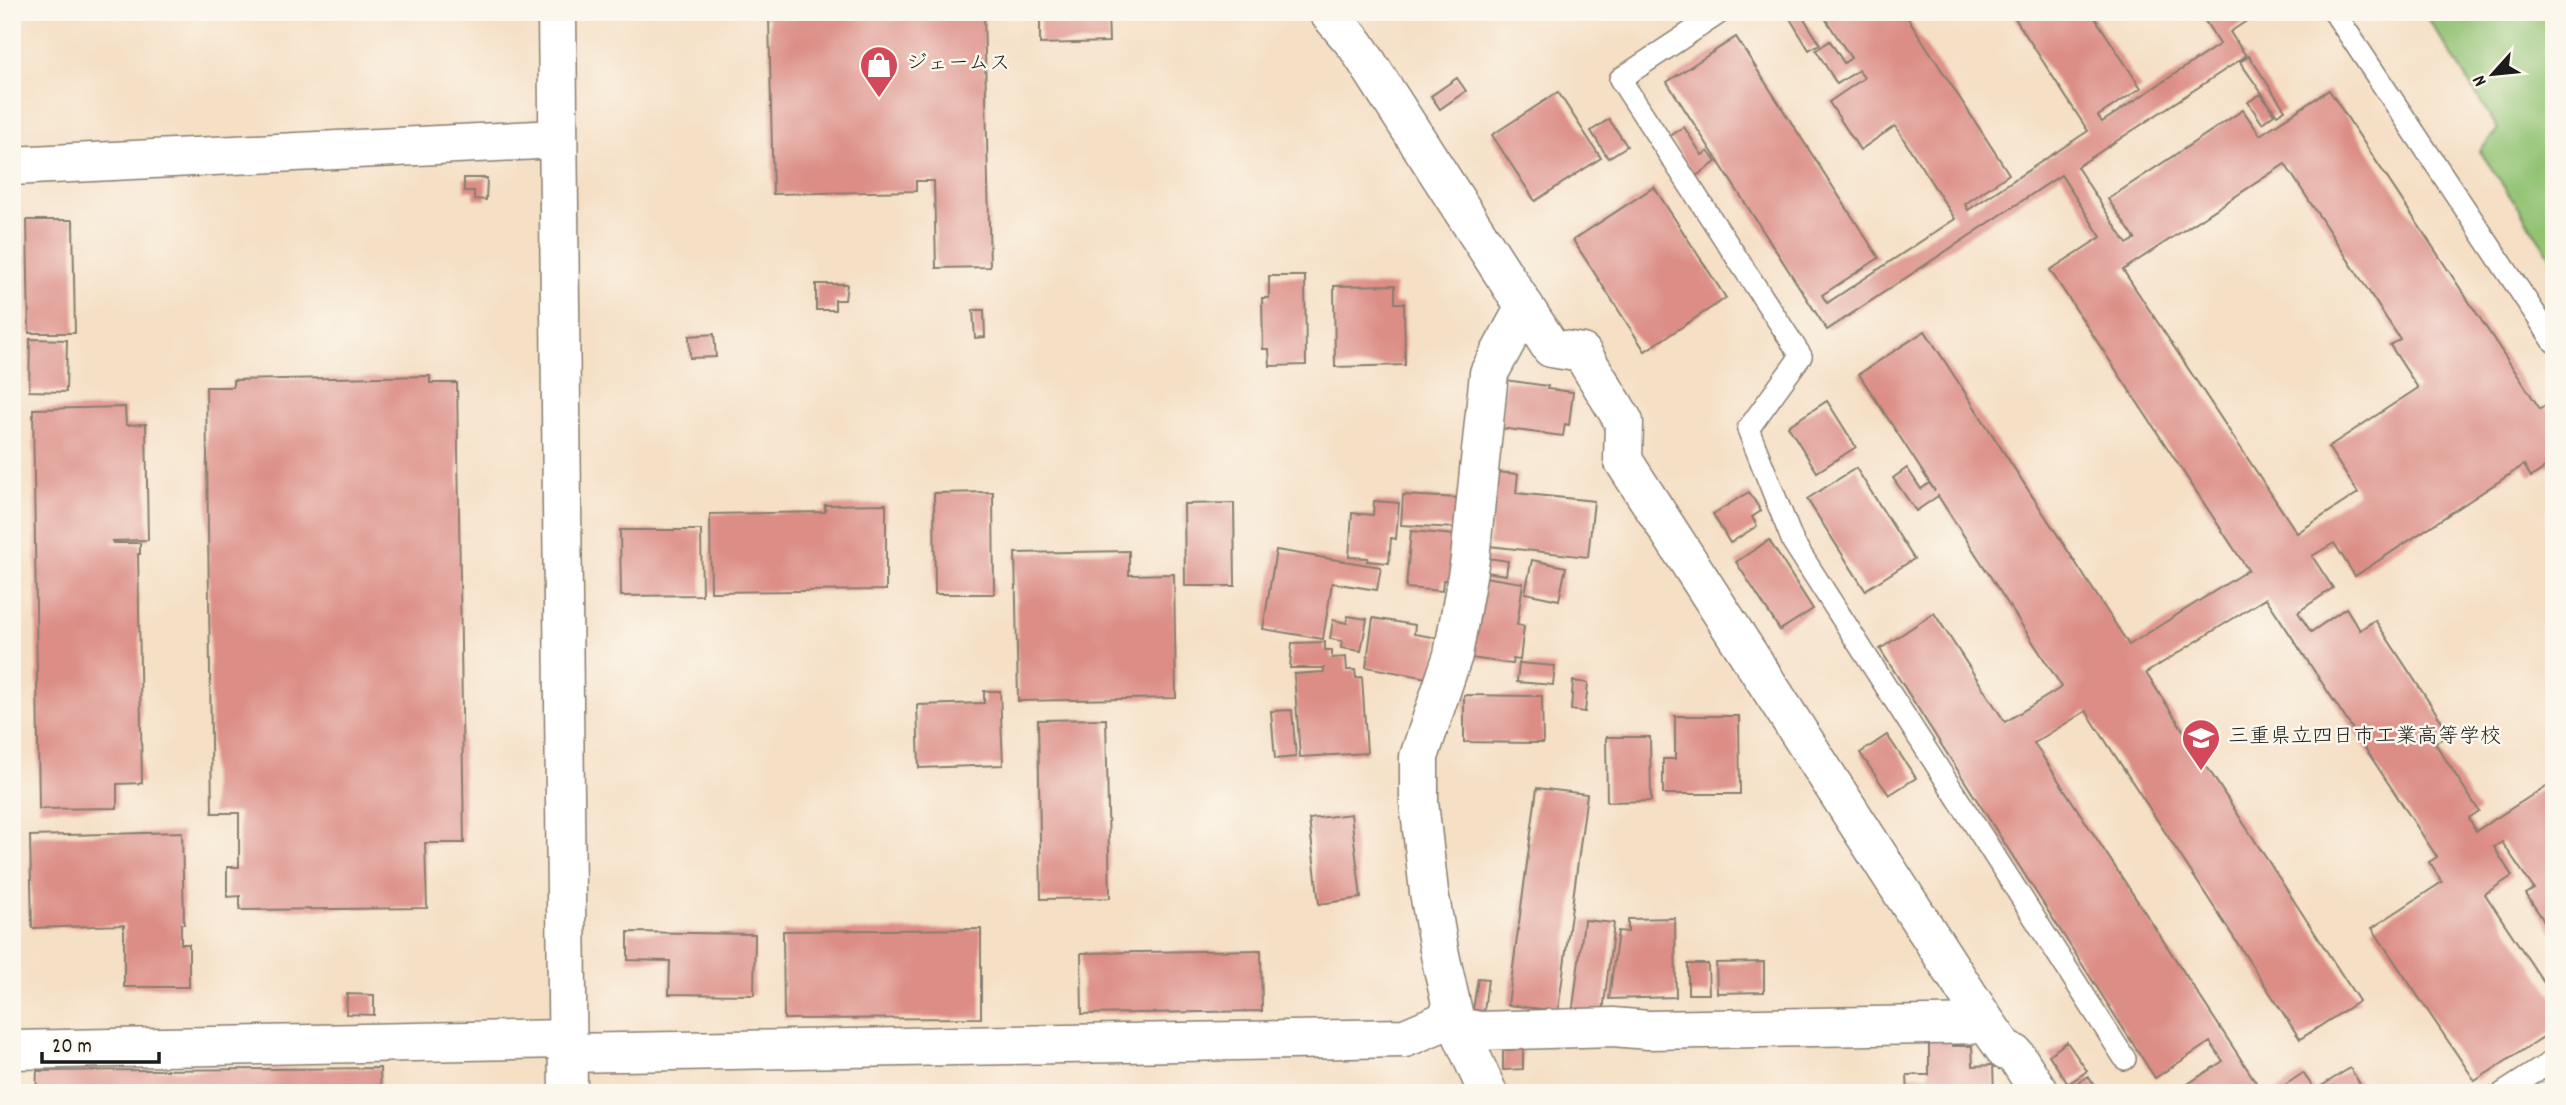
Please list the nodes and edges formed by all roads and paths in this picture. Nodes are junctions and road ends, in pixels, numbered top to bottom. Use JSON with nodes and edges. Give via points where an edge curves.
{"nodes":[{"id":1,"x":557,"y":12,"type":"edge"},
{"id":2,"x":1328,"y":12,"type":"edge"},
{"id":3,"x":1721,"y":12,"type":"edge"},
{"id":4,"x":2334,"y":12,"type":"edge"},
{"id":5,"x":558,"y":139,"type":"junction"},
{"id":6,"x":12,"y":166,"type":"edge"},
{"id":7,"x":1525,"y":307,"type":"junction"},
{"id":8,"x":2554,"y":342,"type":"edge"},
{"id":9,"x":1456,"y":1022,"type":"junction"},
{"id":10,"x":1987,"y":1024,"type":"junction"},
{"id":11,"x":568,"y":1046,"type":"junction"},
{"id":12,"x":12,"y":1050,"type":"edge"},
{"id":13,"x":2125,"y":1059,"type":"dead end"},
{"id":14,"x":2554,"y":1060,"type":"edge"},
{"id":15,"x":568,"y":1093,"type":"edge"},
{"id":16,"x":1488,"y":1093,"type":"edge"},
{"id":17,"x":2040,"y":1093,"type":"edge"},
{"id":18,"x":2502,"y":1093,"type":"edge"}],
"edges":[{"from":1,"to":5,"type":"street"},
{"from":2,"to":7,"type":"street","via":[[1356,45]]},
{"from":3,"to":13,"type":"lane","via":[[1620,79],[1801,356],[1748,429],[1793,542]]},
{"from":4,"to":8,"type":"lane"},
{"from":5,"to":6,"type":"street"},
{"from":5,"to":11,"type":"street"},
{"from":7,"to":9,"type":"street","via":[[1489,373],[1469,559],[1453,655],[1419,757],[1429,892]]},
{"from":7,"to":10,"type":"street","via":[[1551,348],[1582,354],[1624,422],[1623,460]]},
{"from":9,"to":10,"type":"street","via":[[1479,1031]]},
{"from":9,"to":11,"type":"street","via":[[1405,1038]]},
{"from":9,"to":16,"type":"street"},
{"from":10,"to":17,"type":"street","via":[[2006,1051],[2015,1054]]},
{"from":11,"to":12,"type":"street"},
{"from":11,"to":15,"type":"street"},
{"from":14,"to":18,"type":"lane"}]}
